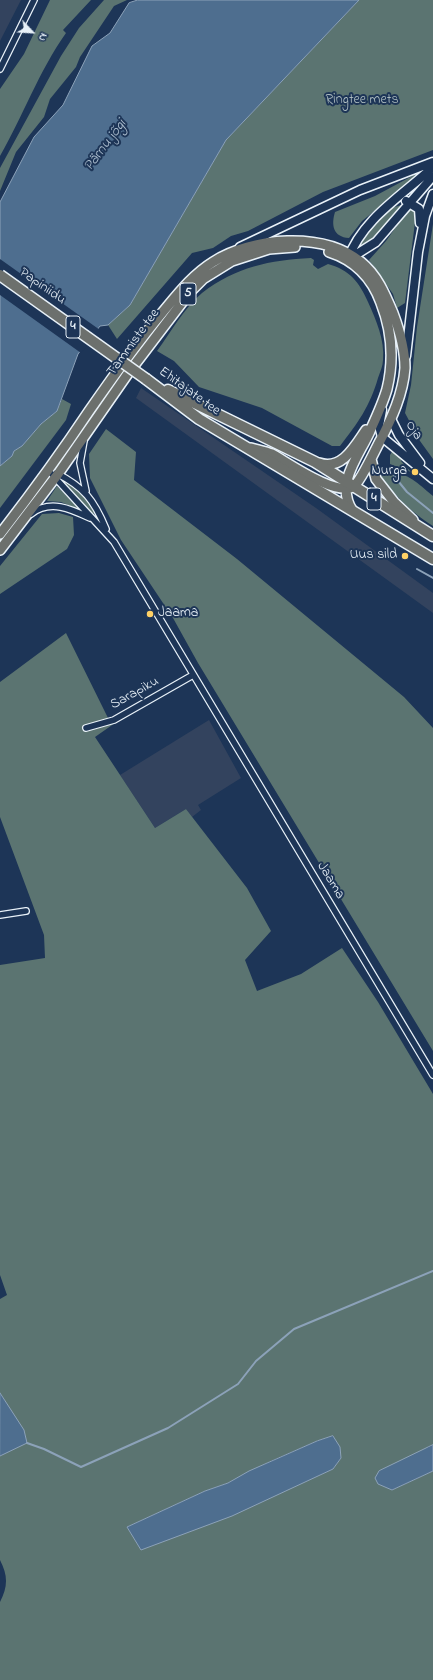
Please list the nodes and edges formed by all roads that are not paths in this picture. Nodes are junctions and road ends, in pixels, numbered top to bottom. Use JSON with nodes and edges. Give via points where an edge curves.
{"nodes":[{"id":1,"x":34,"y":0,"type":"edge"},
{"id":2,"x":0,"y":69,"type":"edge"},
{"id":3,"x":433,"y":162,"type":"edge"},
{"id":4,"x":433,"y":167,"type":"edge"},
{"id":5,"x":433,"y":176,"type":"edge"},
{"id":6,"x":433,"y":194,"type":"edge"},
{"id":7,"x":393,"y":202,"type":"junction"},
{"id":8,"x":409,"y":202,"type":"junction"},
{"id":9,"x":231,"y":252,"type":"junction"},
{"id":10,"x":418,"y":252,"type":"junction"},
{"id":11,"x":350,"y":257,"type":"junction"},
{"id":12,"x":0,"y":274,"type":"edge"},
{"id":13,"x":405,"y":366,"type":"junction"},
{"id":14,"x":146,"y":379,"type":"junction"},
{"id":15,"x":383,"y":401,"type":"junction"},
{"id":16,"x":391,"y":420,"type":"junction"},
{"id":17,"x":86,"y":436,"type":"junction"},
{"id":18,"x":382,"y":437,"type":"junction"},
{"id":19,"x":250,"y":448,"type":"junction"},
{"id":20,"x":371,"y":459,"type":"junction"},
{"id":21,"x":315,"y":462,"type":"junction"},
{"id":22,"x":48,"y":470,"type":"junction"},
{"id":23,"x":57,"y":476,"type":"junction"},
{"id":24,"x":431,"y":477,"type":"edge"},
{"id":25,"x":349,"y":485,"type":"junction"},
{"id":26,"x":87,"y":493,"type":"junction"},
{"id":27,"x":352,"y":510,"type":"junction"},
{"id":28,"x":25,"y":519,"type":"junction"},
{"id":29,"x":96,"y":521,"type":"junction"},
{"id":30,"x":433,"y":532,"type":"edge"},
{"id":31,"x":0,"y":534,"type":"edge"},
{"id":32,"x":108,"y":535,"type":"junction"},
{"id":33,"x":433,"y":536,"type":"edge"},
{"id":34,"x":0,"y":550,"type":"edge"},
{"id":35,"x":433,"y":559,"type":"edge"},
{"id":36,"x":193,"y":675,"type":"junction"},
{"id":37,"x":86,"y":728,"type":"dead end"},
{"id":38,"x":26,"y":911,"type":"dead end"},
{"id":39,"x":0,"y":915,"type":"edge"},
{"id":40,"x":433,"y":1075,"type":"edge"}],
"edges":[{"from":1,"to":2,"type":"street"},
{"from":3,"to":9,"type":"main road","via":[[360,190]]},
{"from":4,"to":7,"type":"main road"},
{"from":5,"to":8,"type":"main road"},
{"from":6,"to":10,"type":"main road","via":[[425,216]]},
{"from":7,"to":8,"type":"main road"},
{"from":7,"to":11,"type":"main road","via":[[362,231]]},
{"from":8,"to":10,"type":"main road","via":[[419,209]]},
{"from":8,"to":11,"type":"main road","via":[[376,242]]},
{"from":9,"to":11,"type":"main road","number":"5","via":[[282,241],[305,241],[327,245]]},
{"from":9,"to":22,"type":"main road","name":"Tammiste tee","number":"5","via":[[200,271],[164,310],[126,357]]},
{"from":10,"to":13,"type":"main road"},
{"from":11,"to":13,"type":"main road","number":"5","via":[[374,276],[387,300],[399,330]]},
{"from":11,"to":15,"type":"main road","number":"5","via":[[370,281],[379,297],[388,324],[391,357],[389,380]]},
{"from":11,"to":17,"type":"main road","name":"Tammiste tee","number":"5","via":[[316,248],[285,247],[250,254],[218,269],[190,292],[128,372]]},
{"from":12,"to":14,"type":"highway","name":"Papiniidu","number":"4","bridge":true},
{"from":13,"to":16,"type":"main road","number":"5","via":[[401,394]]},
{"from":14,"to":19,"type":"highway","name":"Ehitajate tee","number":"4","via":[[199,419]]},
{"from":14,"to":21,"type":"highway","name":"Ehitajate tee","number":"4"},
{"from":15,"to":18,"type":"main road","via":[[379,426]]},
{"from":15,"to":21,"type":"main road","via":[[354,447],[340,461],[328,465]]},
{"from":15,"to":25,"type":"main road","number":"5","via":[[353,463]]},
{"from":16,"to":18,"type":"main road","number":"5"},
{"from":16,"to":24,"type":"main road","name":"Oja"},
{"from":17,"to":23,"type":"main road","name":"Tammiste tee","number":"5"},
{"from":17,"to":26,"type":"street","name":"Jaama","via":[[80,463]]},
{"from":18,"to":20,"type":"main road","number":"5"},
{"from":18,"to":24,"type":"main road","name":"Oja"},
{"from":19,"to":25,"type":"main road","via":[[269,452],[334,487]]},
{"from":19,"to":27,"type":"highway","name":"Ehitajate tee","number":"4"},
{"from":20,"to":25,"type":"main road","number":"5"},
{"from":20,"to":30,"type":"main road","via":[[374,476],[394,502],[411,518]]},
{"from":21,"to":25,"type":"highway","name":"Ehitajate tee","number":"4"},
{"from":22,"to":23,"type":"street","name":"Jaama"},
{"from":22,"to":31,"type":"main road","name":"Tammiste tee","number":"5"},
{"from":23,"to":26,"type":"street","name":"Jaama"},
{"from":23,"to":28,"type":"main road","name":"Tammiste tee","number":"5"},
{"from":23,"to":29,"type":"street","name":"Jaama"},
{"from":25,"to":27,"type":"main road","via":[[346,501]]},
{"from":25,"to":33,"type":"highway","name":"Ehitajate tee","number":"4"},
{"from":26,"to":32,"type":"street","name":"Jaama","via":[[102,518]]},
{"from":27,"to":35,"type":"highway","name":"Ehitajate tee","number":"4"},
{"from":28,"to":29,"type":"street","name":"Jaama","via":[[42,507],[59,506]]},
{"from":28,"to":34,"type":"main road","name":"Tammiste tee","number":"5"},
{"from":29,"to":32,"type":"street","name":"Jaama"},
{"from":32,"to":36,"type":"street","name":"Jaama","via":[[132,570]]},
{"from":36,"to":37,"type":"street","name":"Sarapiku","via":[[114,720]]},
{"from":36,"to":40,"type":"street","name":"Jaama"},
{"from":38,"to":39,"type":"street"}]}
